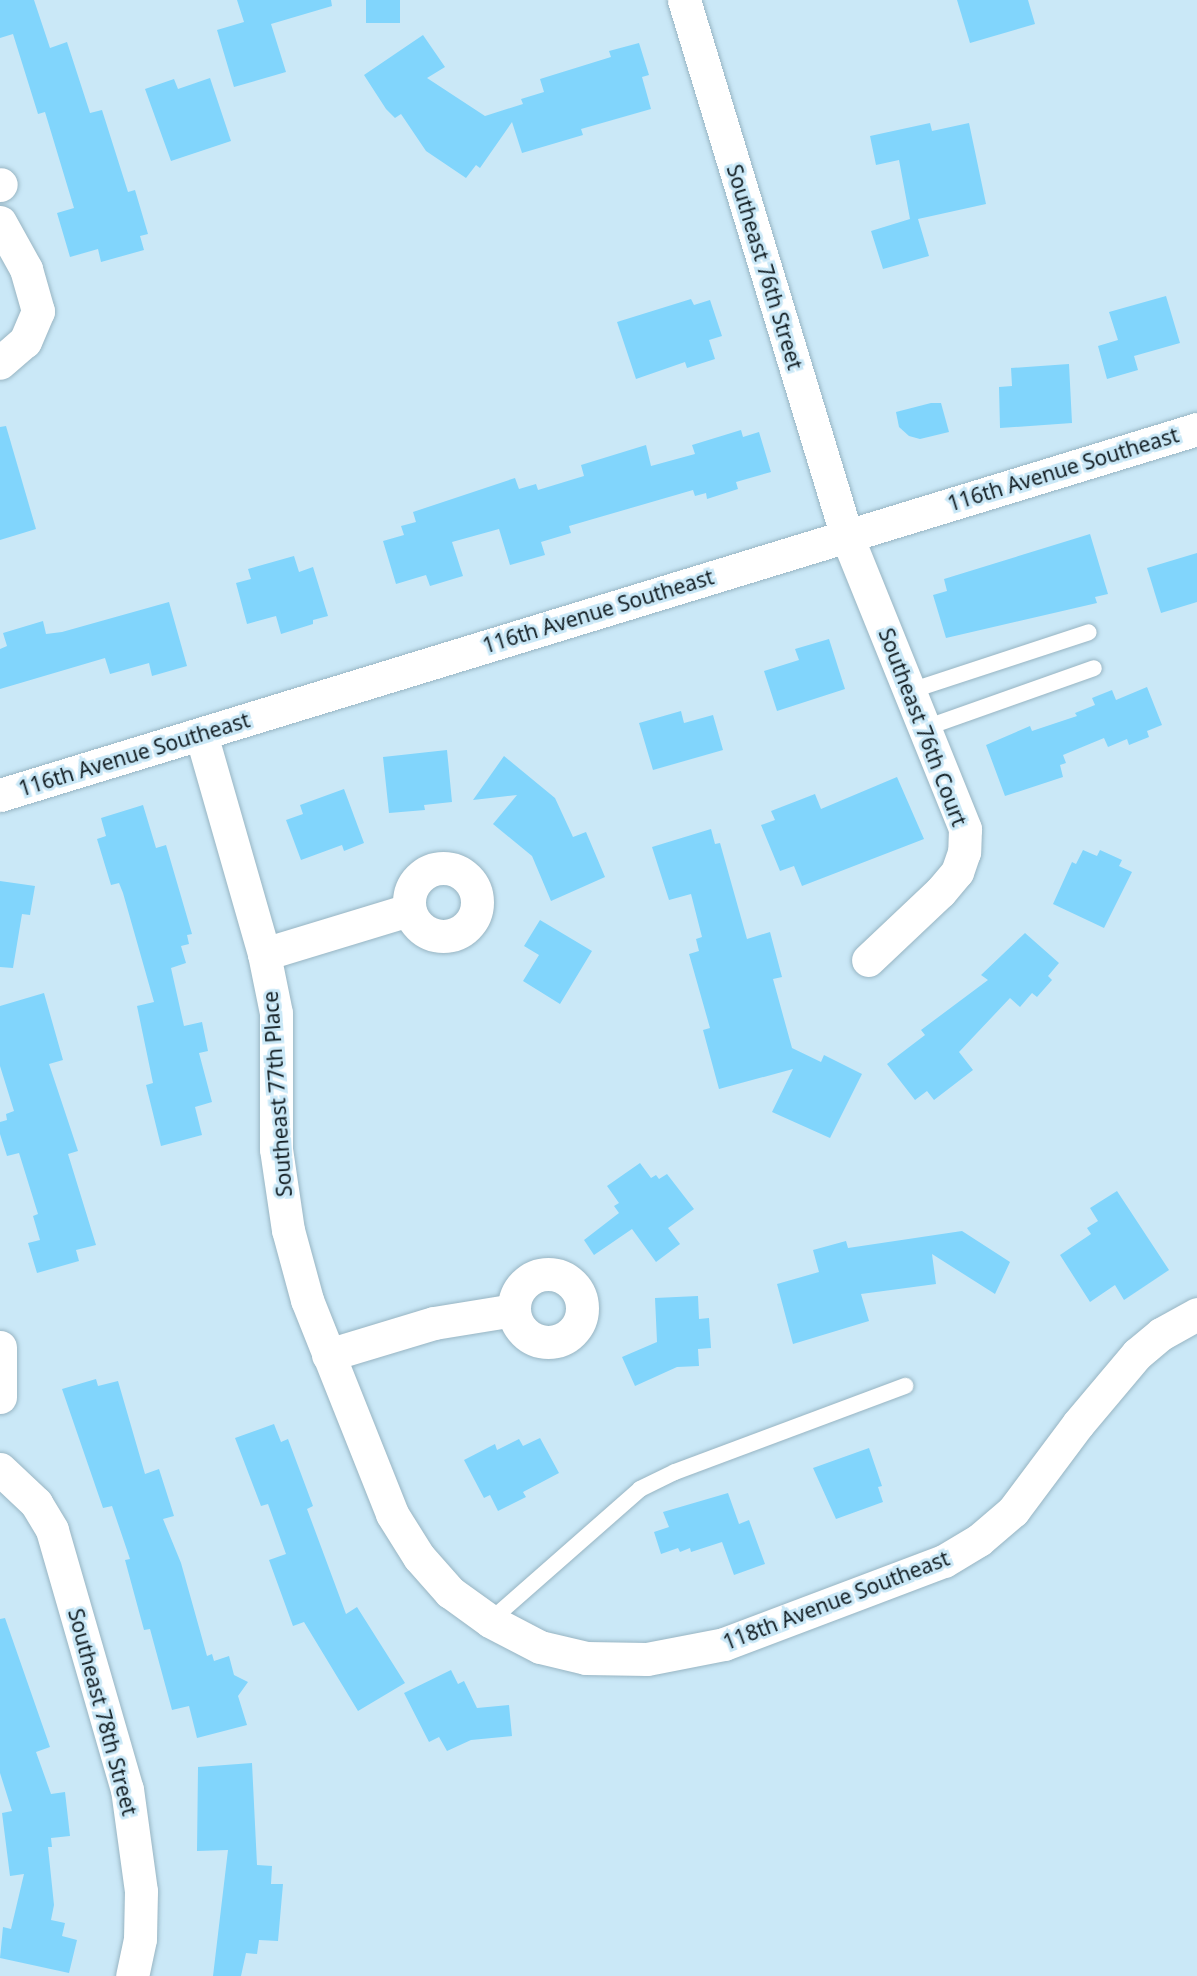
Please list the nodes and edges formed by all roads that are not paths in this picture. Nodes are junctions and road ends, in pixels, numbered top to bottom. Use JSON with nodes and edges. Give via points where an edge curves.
{"nodes":[{"id":1,"x":684,"y":0,"type":"edge"},
{"id":2,"x":0,"y":222,"type":"edge"},
{"id":3,"x":0,"y":363,"type":"edge"},
{"id":4,"x":1197,"y":429,"type":"edge"},
{"id":5,"x":846,"y":534,"type":"junction"},
{"id":6,"x":1089,"y":632,"type":"dead end"},
{"id":7,"x":1094,"y":668,"type":"dead end"},
{"id":8,"x":910,"y":691,"type":"junction"},
{"id":9,"x":925,"y":728,"type":"junction"},
{"id":10,"x":201,"y":734,"type":"junction"},
{"id":11,"x":0,"y":795,"type":"edge"},
{"id":12,"x":409,"y":910,"type":"dead end"},
{"id":13,"x":264,"y":954,"type":"junction"},
{"id":14,"x":868,"y":960,"type":"dead end"},
{"id":15,"x":514,"y":1310,"type":"dead end"},
{"id":16,"x":1197,"y":1314,"type":"edge"},
{"id":17,"x":0,"y":1347,"type":"edge"},
{"id":18,"x":328,"y":1355,"type":"junction"},
{"id":19,"x":905,"y":1386,"type":"dead end"},
{"id":20,"x":0,"y":1397,"type":"edge"},
{"id":21,"x":0,"y":1469,"type":"edge"},
{"id":22,"x":490,"y":1621,"type":"junction"},
{"id":23,"x":132,"y":1976,"type":"edge"}],
"edges":[{"from":1,"to":5,"type":"street","name":"Southeast 76th Street"},
{"from":2,"to":3,"type":"street","via":[[26,268],[38,311],[25,341]]},
{"from":4,"to":5,"type":"street","name":"116th Avenue Southeast"},
{"from":5,"to":8,"type":"street","name":"Southeast 76th Court"},
{"from":5,"to":10,"type":"street","name":"116th Avenue Southeast"},
{"from":6,"to":8,"type":"lane"},
{"from":7,"to":9,"type":"lane"},
{"from":8,"to":9,"type":"street","name":"Southeast 76th Court"},
{"from":9,"to":14,"type":"street","name":"Southeast 76th Court","via":[[959,811],[964,852],[957,872],[940,892]]},
{"from":10,"to":11,"type":"street","name":"116th Avenue Southeast"},
{"from":10,"to":13,"type":"street","name":"Southeast 77th Place"},
{"from":12,"to":13,"type":"street"},
{"from":13,"to":18,"type":"street","name":"Southeast 77th Place","via":[[276,1013],[276,1149],[288,1230]]},
{"from":15,"to":18,"type":"street","via":[[434,1323]]},
{"from":16,"to":22,"type":"street","name":"118th Avenue Southeast","via":[[1161,1334],[1137,1354],[1013,1511],[979,1540],[944,1561],[724,1644],[647,1659],[586,1658],[540,1647]]},
{"from":17,"to":20,"type":"street"},
{"from":18,"to":22,"type":"street","name":"Southeast 77th Place","via":[[392,1514],[413,1549],[450,1592]]},
{"from":19,"to":22,"type":"lane","via":[[675,1472],[640,1489]]},
{"from":21,"to":23,"type":"street","name":"Southeast 78th Street","via":[[36,1503],[52,1530],[127,1789],[141,1891],[140,1939]]}]}
